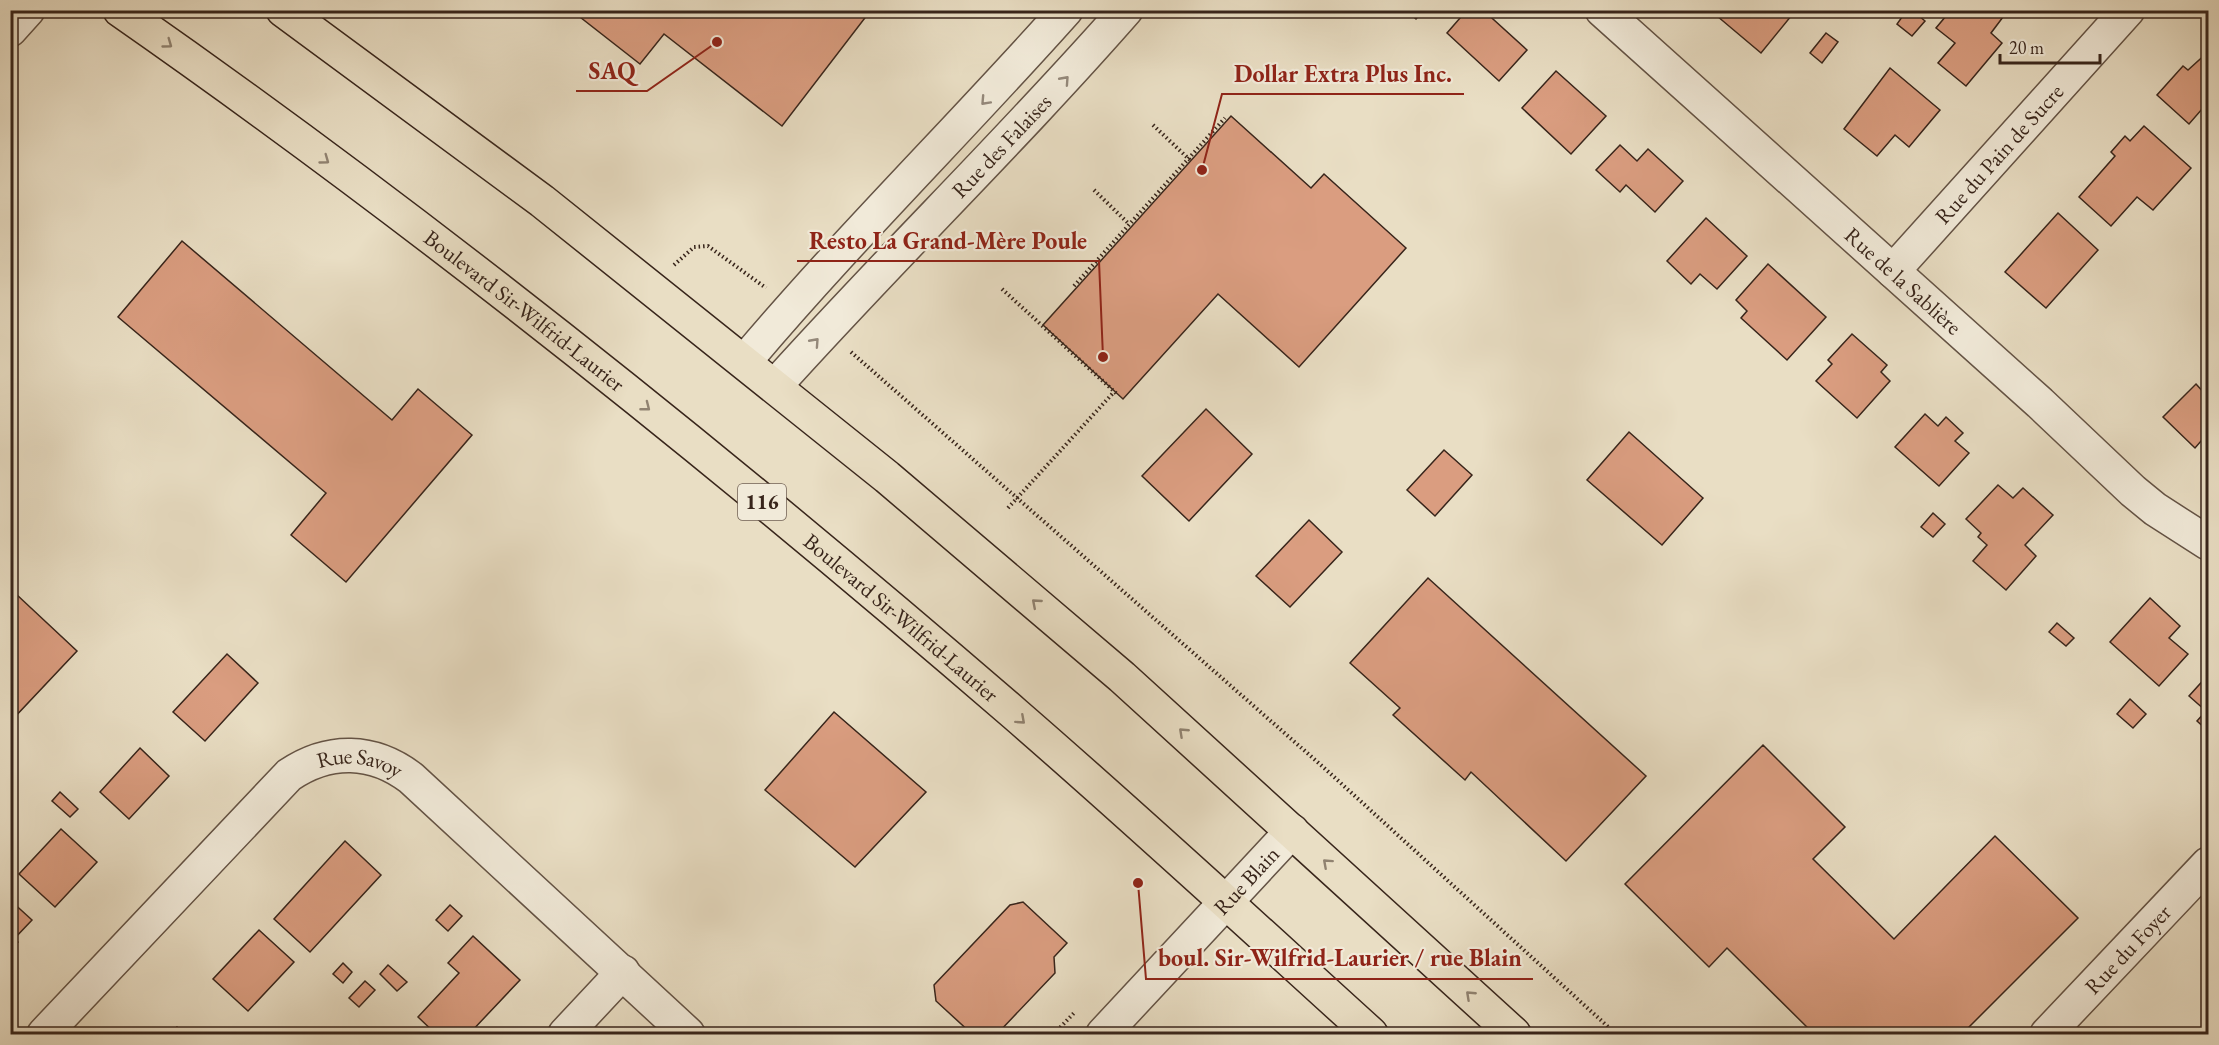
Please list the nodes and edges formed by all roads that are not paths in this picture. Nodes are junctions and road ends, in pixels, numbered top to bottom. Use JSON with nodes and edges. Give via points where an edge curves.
{"nodes":[{"id":1,"x":28,"y":10,"type":"edge"},
{"id":2,"x":120,"y":10,"type":"edge"},
{"id":3,"x":283,"y":10,"type":"edge"},
{"id":4,"x":1066,"y":10,"type":"edge"},
{"id":5,"x":1126,"y":10,"type":"edge"},
{"id":6,"x":2128,"y":10,"type":"edge"},
{"id":7,"x":1608,"y":12,"type":"edge"},
{"id":8,"x":10,"y":30,"type":"edge"},
{"id":9,"x":1893,"y":271,"type":"junction"},
{"id":10,"x":745,"y":361,"type":"junction"},
{"id":11,"x":776,"y":386,"type":"junction"},
{"id":12,"x":2208,"y":543,"type":"edge"},
{"id":13,"x":1292,"y":831,"type":"junction"},
{"id":14,"x":2208,"y":864,"type":"edge"},
{"id":15,"x":1226,"y":902,"type":"junction"},
{"id":16,"x":623,"y":972,"type":"junction"},
{"id":17,"x":44,"y":1035,"type":"edge"},
{"id":18,"x":565,"y":1035,"type":"edge"},
{"id":19,"x":688,"y":1035,"type":"edge"},
{"id":20,"x":1103,"y":1035,"type":"edge"},
{"id":21,"x":1371,"y":1035,"type":"edge"},
{"id":22,"x":1514,"y":1035,"type":"edge"},
{"id":23,"x":2047,"y":1035,"type":"edge"}],
"edges":[{"from":1,"to":8,"type":"street"},
{"from":2,"to":15,"type":"main road","name":"Boulevard Sir-Wilfrid-Laurier","number":"116","one_way":true,"via":[[472,269],[687,439],[1014,713]]},
{"from":3,"to":10,"type":"main road","via":[[542,201]]},
{"from":4,"to":10,"type":"street","name":"Rue des Falaises","one_way":true,"via":[[792,305]]},
{"from":11,"to":5,"type":"street","name":"Rue des Falaises","one_way":true,"via":[[1001,149]]},
{"from":6,"to":9,"type":"street","name":"Rue du Pain de Sucre"},
{"from":7,"to":9,"type":"street","name":"Rue de la Sablière"},
{"from":9,"to":12,"type":"street","name":"Rue de la Sablière","via":[[2133,491]]},
{"from":10,"to":11,"type":"main road"},
{"from":13,"to":11,"type":"main road","one_way":true,"via":[[1122,677]]},
{"from":13,"to":15,"type":"street","name":"Rue Blain"},
{"from":22,"to":13,"type":"main road","one_way":true},
{"from":14,"to":23,"type":"street","name":"Rue du Foyer"},
{"from":15,"to":20,"type":"street","name":"Rue Blain"},
{"from":15,"to":21,"type":"main road","name":"Boulevard Sir-Wilfrid-Laurier","number":"116"},
{"from":16,"to":17,"type":"street","name":"Rue Savoy","via":[[406,774],[377,759],[338,755],[312,762],[289,775]]},
{"from":16,"to":18,"type":"street"},
{"from":16,"to":19,"type":"street","name":"Rue Savoy"}]}
